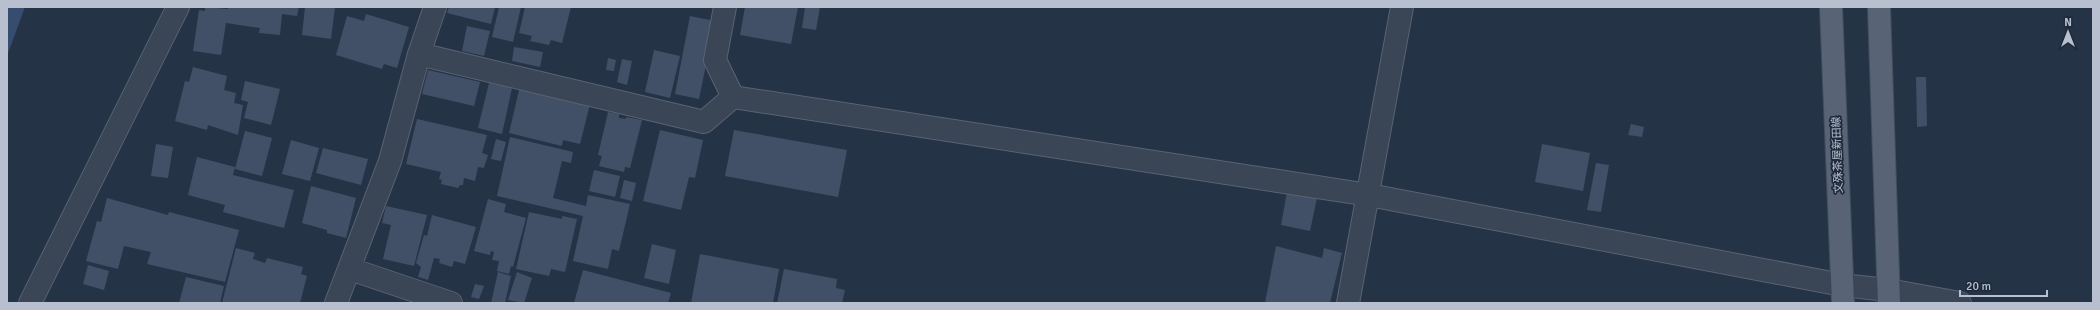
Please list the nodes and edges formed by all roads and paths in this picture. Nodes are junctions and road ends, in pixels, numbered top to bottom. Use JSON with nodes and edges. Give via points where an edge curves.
{"nodes":[{"id":1,"x":178,"y":7,"type":"edge"},
{"id":2,"x":435,"y":7,"type":"edge"},
{"id":3,"x":725,"y":7,"type":"edge"},
{"id":4,"x":1402,"y":7,"type":"edge"},
{"id":5,"x":1831,"y":7,"type":"edge"},
{"id":6,"x":1879,"y":7,"type":"edge"},
{"id":7,"x":419,"y":54,"type":"junction"},
{"id":8,"x":733,"y":97,"type":"junction"},
{"id":9,"x":1369,"y":195,"type":"junction"},
{"id":10,"x":350,"y":269,"type":"junction"},
{"id":11,"x":1843,"y":294,"type":"edge"},
{"id":12,"x":1889,"y":297,"type":"edge"},
{"id":13,"x":30,"y":303,"type":"edge"},
{"id":14,"x":336,"y":303,"type":"edge"},
{"id":15,"x":450,"y":303,"type":"edge"},
{"id":16,"x":1348,"y":303,"type":"edge"},
{"id":17,"x":1960,"y":303,"type":"edge"}],
"edges":[{"from":1,"to":13,"type":"street"},
{"from":2,"to":7,"type":"street"},
{"from":3,"to":8,"type":"street","via":[[715,60]]},
{"from":4,"to":9,"type":"street"},
{"from":5,"to":11,"type":"main road","name":"文殊茶屋新田線"},
{"from":6,"to":12,"type":"main road"},
{"from":7,"to":8,"type":"street","via":[[704,122]]},
{"from":7,"to":10,"type":"street","via":[[390,161]]},
{"from":8,"to":9,"type":"street"},
{"from":9,"to":11,"type":"street"},
{"from":9,"to":16,"type":"street"},
{"from":10,"to":14,"type":"street"},
{"from":10,"to":15,"type":"street"},
{"from":11,"to":12,"type":"street"},
{"from":12,"to":17,"type":"street"}]}
